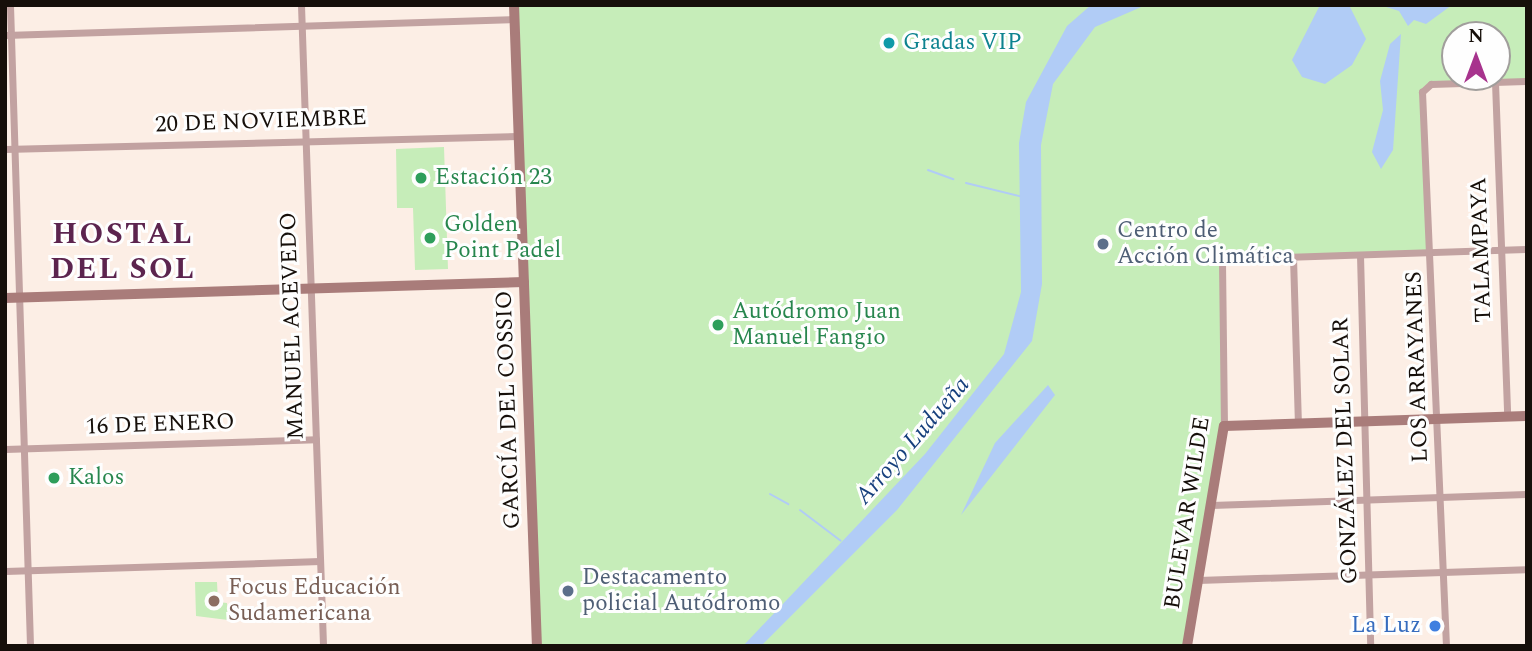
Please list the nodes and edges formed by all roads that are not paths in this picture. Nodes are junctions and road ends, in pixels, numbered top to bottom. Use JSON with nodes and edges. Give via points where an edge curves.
{"nodes":[{"id":1,"x":10,"y":5,"type":"edge"},
{"id":2,"x":301,"y":5,"type":"edge"},
{"id":3,"x":513,"y":5,"type":"edge"},
{"id":4,"x":514,"y":19,"type":"junction"},
{"id":5,"x":302,"y":25,"type":"junction"},
{"id":6,"x":8,"y":35,"type":"edge"},
{"id":7,"x":1441,"y":86,"type":"edge"},
{"id":8,"x":1495,"y":91,"type":"edge"},
{"id":9,"x":519,"y":136,"type":"junction"},
{"id":10,"x":306,"y":140,"type":"junction"},
{"id":11,"x":5,"y":149,"type":"edge"},
{"id":12,"x":14,"y":149,"type":"junction"},
{"id":13,"x":1527,"y":249,"type":"edge"},
{"id":14,"x":1501,"y":250,"type":"junction"},
{"id":15,"x":1431,"y":252,"type":"junction"},
{"id":16,"x":1360,"y":254,"type":"junction"},
{"id":17,"x":1293,"y":257,"type":"junction"},
{"id":18,"x":524,"y":282,"type":"junction"},
{"id":19,"x":311,"y":289,"type":"junction"},
{"id":20,"x":5,"y":298,"type":"edge"},
{"id":21,"x":19,"y":298,"type":"junction"},
{"id":22,"x":1527,"y":416,"type":"edge"},
{"id":23,"x":1507,"y":417,"type":"junction"},
{"id":24,"x":1439,"y":419,"type":"junction"},
{"id":25,"x":1364,"y":422,"type":"junction"},
{"id":26,"x":1298,"y":424,"type":"junction"},
{"id":27,"x":1224,"y":426,"type":"junction"},
{"id":28,"x":316,"y":439,"type":"junction"},
{"id":29,"x":5,"y":449,"type":"edge"},
{"id":30,"x":23,"y":449,"type":"junction"},
{"id":31,"x":1527,"y":494,"type":"edge"},
{"id":32,"x":1441,"y":497,"type":"junction"},
{"id":33,"x":1366,"y":499,"type":"junction"},
{"id":34,"x":1211,"y":505,"type":"junction"},
{"id":35,"x":320,"y":561,"type":"junction"},
{"id":36,"x":1527,"y":569,"type":"edge"},
{"id":37,"x":27,"y":570,"type":"junction"},
{"id":38,"x":5,"y":571,"type":"edge"},
{"id":39,"x":1444,"y":571,"type":"junction"},
{"id":40,"x":1368,"y":574,"type":"junction"},
{"id":41,"x":1198,"y":580,"type":"junction"},
{"id":42,"x":30,"y":646,"type":"edge"},
{"id":43,"x":323,"y":646,"type":"edge"},
{"id":44,"x":537,"y":646,"type":"edge"},
{"id":45,"x":1186,"y":646,"type":"edge"},
{"id":46,"x":1370,"y":646,"type":"edge"},
{"id":47,"x":1446,"y":646,"type":"edge"}],
"edges":[{"from":1,"to":6,"type":"street"},
{"from":2,"to":5,"type":"street","name":"MANUEL ACEVEDO"},
{"from":3,"to":4,"type":"street","name":"GARCÍA DEL COSSIO"},
{"from":4,"to":5,"type":"street"},
{"from":4,"to":9,"type":"street","name":"GARCÍA DEL COSSIO"},
{"from":5,"to":6,"type":"street"},
{"from":5,"to":10,"type":"street","name":"MANUEL ACEVEDO"},
{"from":6,"to":12,"type":"street"},
{"from":7,"to":15,"type":"street","name":"LOS ARRAYANES","via":[[1423,88]]},
{"from":8,"to":14,"type":"street","name":"TALAMPAYA"},
{"from":9,"to":10,"type":"street","name":"20 DE NOVIEMBRE"},
{"from":9,"to":18,"type":"street","name":"GARCÍA DEL COSSIO"},
{"from":10,"to":12,"type":"street","name":"20 DE NOVIEMBRE"},
{"from":10,"to":19,"type":"street","name":"MANUEL ACEVEDO"},
{"from":11,"to":12,"type":"street","name":"20 DE NOVIEMBRE"},
{"from":12,"to":21,"type":"street"},
{"from":13,"to":14,"type":"street"},
{"from":14,"to":15,"type":"street"},
{"from":14,"to":23,"type":"street","name":"TALAMPAYA"},
{"from":15,"to":16,"type":"street"},
{"from":15,"to":24,"type":"street","name":"LOS ARRAYANES"},
{"from":16,"to":17,"type":"street"},
{"from":16,"to":25,"type":"street","name":"GONZÁLEZ DEL SOLAR"},
{"from":17,"to":26,"type":"street"},
{"from":17,"to":27,"type":"street","name":"BULEVAR WILDE","via":[[1222,259]]},
{"from":18,"to":19,"type":"street"},
{"from":18,"to":44,"type":"street","name":"GARCÍA DEL COSSIO"},
{"from":19,"to":21,"type":"street"},
{"from":19,"to":28,"type":"street","name":"MANUEL ACEVEDO"},
{"from":20,"to":21,"type":"street"},
{"from":21,"to":30,"type":"street"},
{"from":22,"to":23,"type":"street"},
{"from":23,"to":24,"type":"street"},
{"from":24,"to":25,"type":"street"},
{"from":24,"to":32,"type":"street","name":"LOS ARRAYANES"},
{"from":25,"to":26,"type":"street"},
{"from":25,"to":33,"type":"street","name":"GONZÁLEZ DEL SOLAR"},
{"from":26,"to":27,"type":"street"},
{"from":27,"to":34,"type":"street","name":"BULEVAR WILDE"},
{"from":28,"to":30,"type":"street","name":"16 DE ENERO"},
{"from":28,"to":35,"type":"street","name":"MANUEL ACEVEDO"},
{"from":29,"to":30,"type":"street","name":"16 DE ENERO"},
{"from":30,"to":37,"type":"street"},
{"from":31,"to":32,"type":"street"},
{"from":32,"to":33,"type":"street"},
{"from":32,"to":39,"type":"street","name":"LOS ARRAYANES"},
{"from":33,"to":34,"type":"street"},
{"from":33,"to":40,"type":"street","name":"GONZÁLEZ DEL SOLAR"},
{"from":34,"to":41,"type":"street","name":"BULEVAR WILDE"},
{"from":35,"to":37,"type":"street"},
{"from":35,"to":43,"type":"street","name":"MANUEL ACEVEDO"},
{"from":36,"to":39,"type":"street"},
{"from":37,"to":38,"type":"street"},
{"from":37,"to":42,"type":"street"},
{"from":39,"to":40,"type":"street"},
{"from":39,"to":47,"type":"street","name":"LOS ARRAYANES"},
{"from":40,"to":41,"type":"street"},
{"from":40,"to":46,"type":"street","name":"GONZÁLEZ DEL SOLAR"},
{"from":41,"to":45,"type":"street","name":"BULEVAR WILDE"}]}
